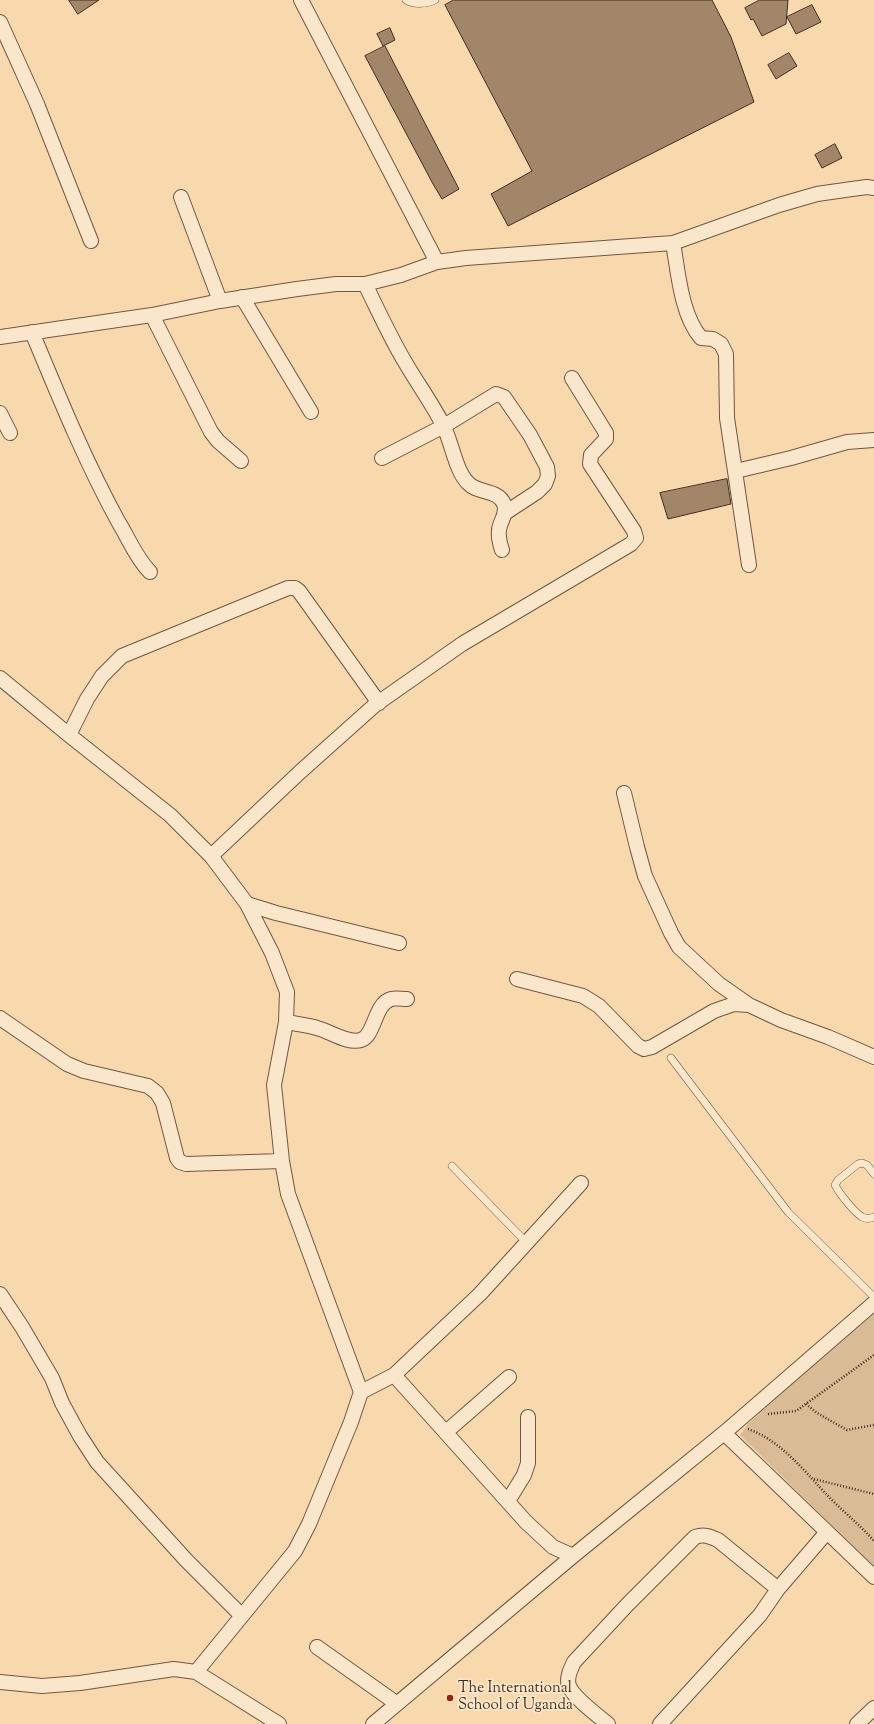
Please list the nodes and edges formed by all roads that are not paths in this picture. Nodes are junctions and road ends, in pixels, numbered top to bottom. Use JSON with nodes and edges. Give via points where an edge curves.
{"nodes":[{"id":1,"x":301,"y":0,"type":"edge"},
{"id":2,"x":406,"y":0,"type":"edge"},
{"id":3,"x":435,"y":0,"type":"edge"},
{"id":4,"x":0,"y":22,"type":"edge"},
{"id":5,"x":874,"y":188,"type":"edge"},
{"id":6,"x":181,"y":197,"type":"dead end"},
{"id":7,"x":91,"y":241,"type":"dead end"},
{"id":8,"x":673,"y":243,"type":"junction"},
{"id":9,"x":437,"y":262,"type":"junction"},
{"id":10,"x":365,"y":284,"type":"junction"},
{"id":11,"x":242,"y":297,"type":"junction"},
{"id":12,"x":220,"y":301,"type":"junction"},
{"id":13,"x":152,"y":315,"type":"junction"},
{"id":14,"x":32,"y":332,"type":"junction"},
{"id":15,"x":0,"y":337,"type":"edge"},
{"id":16,"x":572,"y":378,"type":"dead end"},
{"id":17,"x":311,"y":412,"type":"dead end"},
{"id":18,"x":0,"y":413,"type":"edge"},
{"id":19,"x":444,"y":426,"type":"junction"},
{"id":20,"x":10,"y":433,"type":"dead end"},
{"id":21,"x":874,"y":440,"type":"edge"},
{"id":22,"x":382,"y":458,"type":"dead end"},
{"id":23,"x":241,"y":461,"type":"dead end"},
{"id":24,"x":736,"y":471,"type":"junction"},
{"id":25,"x":505,"y":514,"type":"junction"},
{"id":26,"x":502,"y":550,"type":"dead end"},
{"id":27,"x":749,"y":565,"type":"dead end"},
{"id":28,"x":150,"y":572,"type":"dead end"},
{"id":29,"x":0,"y":678,"type":"edge"},
{"id":30,"x":379,"y":703,"type":"junction"},
{"id":31,"x":69,"y":735,"type":"junction"},
{"id":32,"x":624,"y":793,"type":"dead end"},
{"id":33,"x":211,"y":856,"type":"junction"},
{"id":34,"x":247,"y":904,"type":"junction"},
{"id":35,"x":399,"y":943,"type":"dead end"},
{"id":36,"x":517,"y":979,"type":"dead end"},
{"id":37,"x":407,"y":999,"type":"dead end"},
{"id":38,"x":749,"y":1005,"type":"junction"},
{"id":39,"x":0,"y":1018,"type":"edge"},
{"id":40,"x":286,"y":1022,"type":"junction"},
{"id":41,"x":874,"y":1057,"type":"edge"},
{"id":42,"x":671,"y":1058,"type":"dead end"},
{"id":43,"x":282,"y":1161,"type":"junction"},
{"id":44,"x":452,"y":1166,"type":"dead end"},
{"id":45,"x":874,"y":1174,"type":"edge"},
{"id":46,"x":581,"y":1183,"type":"dead end"},
{"id":47,"x":874,"y":1217,"type":"edge"},
{"id":48,"x":526,"y":1242,"type":"junction"},
{"id":49,"x":0,"y":1294,"type":"edge"},
{"id":50,"x":874,"y":1297,"type":"edge"},
{"id":51,"x":874,"y":1303,"type":"edge"},
{"id":52,"x":394,"y":1375,"type":"junction"},
{"id":53,"x":509,"y":1377,"type":"dead end"},
{"id":54,"x":361,"y":1392,"type":"junction"},
{"id":55,"x":528,"y":1417,"type":"dead end"},
{"id":56,"x":729,"y":1428,"type":"junction"},
{"id":57,"x":446,"y":1432,"type":"junction"},
{"id":58,"x":508,"y":1501,"type":"junction"},
{"id":59,"x":827,"y":1532,"type":"junction"},
{"id":60,"x":573,"y":1556,"type":"junction"},
{"id":61,"x":874,"y":1577,"type":"edge"},
{"id":62,"x":778,"y":1589,"type":"junction"},
{"id":63,"x":242,"y":1616,"type":"junction"},
{"id":64,"x":317,"y":1647,"type":"dead end"},
{"id":65,"x":196,"y":1672,"type":"junction"},
{"id":66,"x":0,"y":1682,"type":"edge"},
{"id":67,"x":396,"y":1703,"type":"junction"},
{"id":68,"x":874,"y":1708,"type":"edge"},
{"id":69,"x":280,"y":1724,"type":"edge"},
{"id":70,"x":373,"y":1724,"type":"edge"},
{"id":71,"x":608,"y":1724,"type":"edge"},
{"id":72,"x":660,"y":1724,"type":"edge"},
{"id":73,"x":856,"y":1724,"type":"edge"}],
"edges":[{"from":1,"to":9,"type":"street"},
{"from":2,"to":3,"type":"lane","via":[[411,3]]},
{"from":4,"to":7,"type":"street","via":[[37,104]]},
{"from":5,"to":8,"type":"street","via":[[817,194]]},
{"from":6,"to":12,"type":"street"},
{"from":8,"to":9,"type":"street"},
{"from":8,"to":24,"type":"street","via":[[687,312],[696,333],[701,338],[713,339],[720,344],[726,354],[727,418]]},
{"from":9,"to":10,"type":"street"},
{"from":10,"to":11,"type":"street","via":[[336,284]]},
{"from":10,"to":19,"type":"street","via":[[386,328]]},
{"from":11,"to":12,"type":"street"},
{"from":11,"to":17,"type":"street"},
{"from":12,"to":13,"type":"street"},
{"from":13,"to":14,"type":"street"},
{"from":13,"to":23,"type":"street","via":[[211,432]]},
{"from":14,"to":15,"type":"street"},
{"from":14,"to":28,"type":"street","via":[[101,489],[144,566]]},
{"from":16,"to":30,"type":"street","via":[[606,433],[606,439],[591,455],[590,464],[636,538],[631,544],[462,644]]},
{"from":18,"to":20,"type":"street"},
{"from":19,"to":22,"type":"street"},
{"from":19,"to":25,"type":"street","via":[[461,472],[468,483],[475,489],[499,497],[504,504]]},
{"from":19,"to":25,"type":"street","via":[[496,394],[504,397],[530,435],[547,468],[548,476],[545,484],[537,492]]},
{"from":21,"to":24,"type":"street","via":[[847,442]]},
{"from":24,"to":27,"type":"street"},
{"from":25,"to":26,"type":"street","via":[[499,529]]},
{"from":29,"to":31,"type":"street"},
{"from":30,"to":31,"type":"street","via":[[299,591],[288,588],[122,656],[102,676]]},
{"from":30,"to":33,"type":"street","via":[[300,772]]},
{"from":31,"to":33,"type":"street","via":[[170,815]]},
{"from":32,"to":38,"type":"street","via":[[645,876],[679,947],[720,984]]},
{"from":33,"to":34,"type":"street"},
{"from":34,"to":35,"type":"street"},
{"from":34,"to":40,"type":"street","via":[[272,954],[287,992]]},
{"from":36,"to":38,"type":"street","via":[[583,996],[599,1006],[644,1049],[652,1047],[714,1011],[734,1004]]},
{"from":37,"to":40,"type":"street","via":[[391,999],[385,1003],[366,1037],[361,1040],[351,1040],[318,1028]]},
{"from":38,"to":41,"type":"street"},
{"from":39,"to":43,"type":"street","via":[[67,1064],[84,1071],[148,1086],[157,1093],[163,1103],[180,1162],[186,1164]]},
{"from":40,"to":43,"type":"street","via":[[274,1085]]},
{"from":42,"to":50,"type":"lane","via":[[788,1212]]},
{"from":43,"to":54,"type":"street","via":[[288,1194]]},
{"from":44,"to":48,"type":"lane"},
{"from":45,"to":47,"type":"lane","via":[[866,1165],[858,1164],[835,1185],[861,1216],[867,1219]]},
{"from":46,"to":48,"type":"street"},
{"from":48,"to":52,"type":"street","via":[[480,1294]]},
{"from":49,"to":63,"type":"street","via":[[52,1378],[62,1403],[97,1462],[191,1565]]},
{"from":51,"to":56,"type":"street"},
{"from":52,"to":54,"type":"street"},
{"from":52,"to":57,"type":"street"},
{"from":53,"to":57,"type":"street"},
{"from":54,"to":63,"type":"street","via":[[351,1422],[296,1551]]},
{"from":55,"to":58,"type":"street","via":[[528,1463],[524,1475]]},
{"from":56,"to":59,"type":"street"},
{"from":56,"to":60,"type":"street"},
{"from":57,"to":58,"type":"street"},
{"from":58,"to":60,"type":"street","via":[[553,1547]]},
{"from":59,"to":61,"type":"street"},
{"from":59,"to":62,"type":"street"},
{"from":60,"to":67,"type":"street"},
{"from":62,"to":71,"type":"street","via":[[718,1540],[709,1535],[695,1537],[622,1610],[571,1668],[569,1686],[576,1696]]},
{"from":62,"to":72,"type":"street","via":[[760,1615]]},
{"from":63,"to":65,"type":"street"},
{"from":64,"to":67,"type":"street"},
{"from":65,"to":66,"type":"street","via":[[174,1668],[80,1683],[42,1686]]},
{"from":65,"to":69,"type":"street"},
{"from":67,"to":70,"type":"street"},
{"from":68,"to":73,"type":"street"}]}
